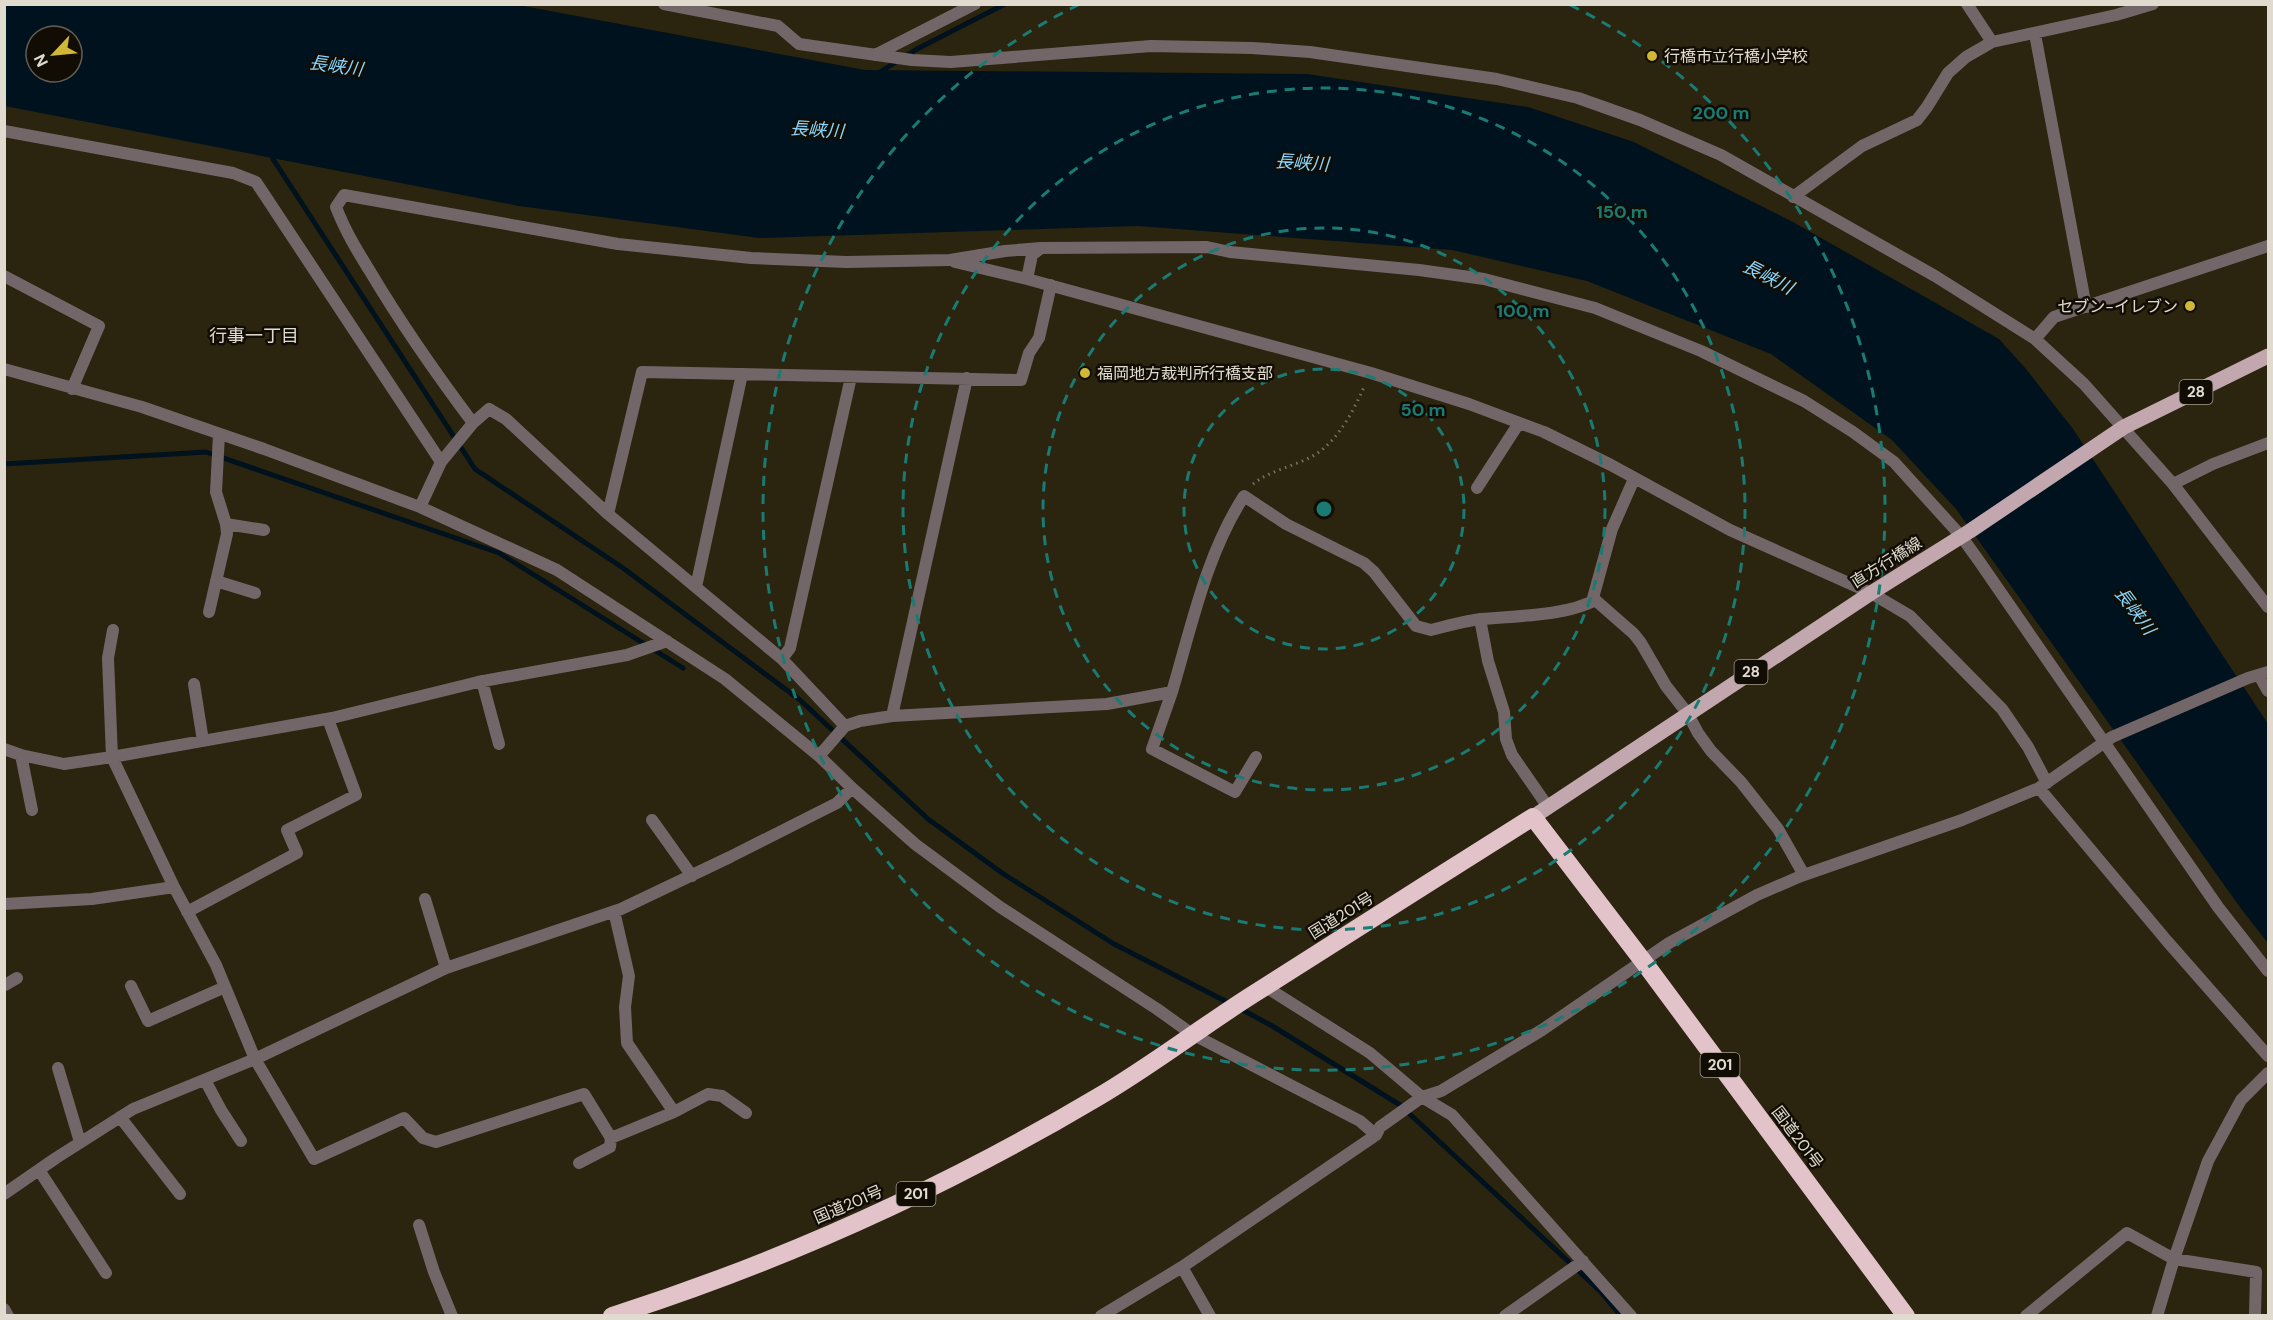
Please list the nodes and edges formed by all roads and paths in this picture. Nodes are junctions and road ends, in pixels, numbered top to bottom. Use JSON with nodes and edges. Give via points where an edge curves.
{"nodes":[{"id":1,"x":664,"y":4,"type":"edge"},
{"id":2,"x":975,"y":4,"type":"edge"},
{"id":3,"x":1967,"y":4,"type":"edge"},
{"id":4,"x":2153,"y":4,"type":"edge"},
{"id":5,"x":2036,"y":34,"type":"junction"},
{"id":6,"x":1992,"y":42,"type":"junction"},
{"id":7,"x":876,"y":55,"type":"junction"},
{"id":8,"x":4,"y":130,"type":"edge"},
{"id":9,"x":1793,"y":197,"type":"junction"},
{"id":10,"x":2268,"y":246,"type":"edge"},
{"id":11,"x":1041,"y":248,"type":"junction"},
{"id":12,"x":950,"y":260,"type":"junction"},
{"id":13,"x":4,"y":276,"type":"edge"},
{"id":14,"x":1027,"y":279,"type":"junction"},
{"id":15,"x":1051,"y":285,"type":"junction"},
{"id":16,"x":2086,"y":307,"type":"junction"},
{"id":17,"x":2035,"y":339,"type":"junction"},
{"id":18,"x":2268,"y":356,"type":"edge"},
{"id":19,"x":4,"y":369,"type":"edge"},
{"id":20,"x":1371,"y":373,"type":"junction"},
{"id":21,"x":742,"y":374,"type":"junction"},
{"id":22,"x":851,"y":377,"type":"junction"},
{"id":23,"x":967,"y":378,"type":"junction"},
{"id":24,"x":72,"y":388,"type":"junction"},
{"id":25,"x":474,"y":423,"type":"junction"},
{"id":26,"x":1519,"y":423,"type":"junction"},
{"id":27,"x":2124,"y":428,"type":"junction"},
{"id":28,"x":219,"y":434,"type":"junction"},
{"id":29,"x":2268,"y":443,"type":"edge"},
{"id":30,"x":445,"y":458,"type":"junction"},
{"id":31,"x":1634,"y":479,"type":"junction"},
{"id":32,"x":2173,"y":484,"type":"junction"},
{"id":33,"x":1477,"y":488,"type":"dead end"},
{"id":34,"x":1244,"y":496,"type":"junction"},
{"id":35,"x":420,"y":507,"type":"junction"},
{"id":36,"x":608,"y":514,"type":"junction"},
{"id":37,"x":226,"y":524,"type":"junction"},
{"id":38,"x":264,"y":530,"type":"dead end"},
{"id":39,"x":1965,"y":534,"type":"junction"},
{"id":40,"x":216,"y":581,"type":"junction"},
{"id":41,"x":696,"y":587,"type":"junction"},
{"id":42,"x":255,"y":593,"type":"dead end"},
{"id":43,"x":1871,"y":593,"type":"junction"},
{"id":44,"x":1595,"y":600,"type":"junction"},
{"id":45,"x":2268,"y":607,"type":"edge"},
{"id":46,"x":209,"y":612,"type":"dead end"},
{"id":47,"x":1480,"y":619,"type":"junction"},
{"id":48,"x":113,"y":630,"type":"dead end"},
{"id":49,"x":667,"y":641,"type":"junction"},
{"id":50,"x":782,"y":659,"type":"junction"},
{"id":51,"x":2258,"y":675,"type":"edge"},
{"id":52,"x":482,"y":681,"type":"junction"},
{"id":53,"x":194,"y":684,"type":"dead end"},
{"id":54,"x":2268,"y":691,"type":"edge"},
{"id":55,"x":1172,"y":692,"type":"junction"},
{"id":56,"x":1688,"y":714,"type":"junction"},
{"id":57,"x":892,"y":716,"type":"junction"},
{"id":58,"x":327,"y":719,"type":"junction"},
{"id":59,"x":845,"y":726,"type":"junction"},
{"id":60,"x":2108,"y":740,"type":"junction"},
{"id":61,"x":203,"y":741,"type":"junction"},
{"id":62,"x":499,"y":744,"type":"dead end"},
{"id":63,"x":4,"y":748,"type":"edge"},
{"id":64,"x":823,"y":752,"type":"junction"},
{"id":65,"x":21,"y":755,"type":"junction"},
{"id":66,"x":112,"y":757,"type":"junction"},
{"id":67,"x":1256,"y":758,"type":"dead end"},
{"id":68,"x":2043,"y":785,"type":"junction"},
{"id":69,"x":852,"y":788,"type":"junction"},
{"id":70,"x":32,"y":810,"type":"dead end"},
{"id":71,"x":1541,"y":812,"type":"junction"},
{"id":72,"x":652,"y":820,"type":"dead end"},
{"id":73,"x":1804,"y":875,"type":"junction"},
{"id":74,"x":692,"y":876,"type":"junction"},
{"id":75,"x":174,"y":887,"type":"junction"},
{"id":76,"x":425,"y":899,"type":"dead end"},
{"id":77,"x":4,"y":904,"type":"edge"},
{"id":78,"x":615,"y":911,"type":"junction"},
{"id":79,"x":187,"y":912,"type":"junction"},
{"id":80,"x":1643,"y":961,"type":"junction"},
{"id":81,"x":446,"y":968,"type":"junction"},
{"id":82,"x":2268,"y":971,"type":"edge"},
{"id":83,"x":17,"y":978,"type":"dead end"},
{"id":84,"x":5,"y":985,"type":"edge"},
{"id":85,"x":131,"y":986,"type":"dead end"},
{"id":86,"x":225,"y":987,"type":"junction"},
{"id":87,"x":1258,"y":991,"type":"junction"},
{"id":88,"x":1195,"y":1032,"type":"junction"},
{"id":89,"x":2268,"y":1056,"type":"edge"},
{"id":90,"x":255,"y":1059,"type":"junction"},
{"id":91,"x":58,"y":1068,"type":"dead end"},
{"id":92,"x":2268,"y":1073,"type":"edge"},
{"id":93,"x":205,"y":1080,"type":"junction"},
{"id":94,"x":1418,"y":1100,"type":"junction"},
{"id":95,"x":674,"y":1112,"type":"junction"},
{"id":96,"x":746,"y":1113,"type":"dead end"},
{"id":97,"x":120,"y":1117,"type":"junction"},
{"id":98,"x":1378,"y":1131,"type":"junction"},
{"id":99,"x":611,"y":1138,"type":"junction"},
{"id":100,"x":241,"y":1141,"type":"dead end"},
{"id":101,"x":80,"y":1142,"type":"junction"},
{"id":102,"x":579,"y":1163,"type":"dead end"},
{"id":103,"x":39,"y":1170,"type":"junction"},
{"id":104,"x":4,"y":1194,"type":"edge"},
{"id":105,"x":180,"y":1194,"type":"dead end"},
{"id":106,"x":420,"y":1225,"type":"dead end"},
{"id":107,"x":2174,"y":1259,"type":"junction"},
{"id":108,"x":1583,"y":1260,"type":"junction"},
{"id":109,"x":1182,"y":1267,"type":"junction"},
{"id":110,"x":106,"y":1273,"type":"dead end"},
{"id":111,"x":4,"y":1309,"type":"edge"},
{"id":112,"x":8,"y":1316,"type":"edge"},
{"id":113,"x":452,"y":1316,"type":"edge"},
{"id":114,"x":612,"y":1316,"type":"edge"},
{"id":115,"x":1101,"y":1316,"type":"edge"},
{"id":116,"x":1210,"y":1316,"type":"edge"},
{"id":117,"x":1505,"y":1316,"type":"edge"},
{"id":118,"x":1631,"y":1316,"type":"edge"},
{"id":119,"x":1906,"y":1316,"type":"edge"},
{"id":120,"x":2026,"y":1316,"type":"edge"},
{"id":121,"x":2157,"y":1316,"type":"edge"},
{"id":122,"x":2255,"y":1316,"type":"edge"}],
"edges":[{"from":1,"to":7,"type":"street","via":[[778,26],[799,45]]},
{"from":2,"to":7,"type":"street"},
{"from":3,"to":6,"type":"street"},
{"from":4,"to":5,"type":"street"},
{"from":5,"to":6,"type":"street"},
{"from":5,"to":16,"type":"street"},
{"from":6,"to":9,"type":"street","via":[[1948,73],[1917,120],[1862,146]]},
{"from":7,"to":9,"type":"street","via":[[951,62],[1151,46],[1252,48],[1310,52],[1474,75],[1578,98],[1640,120],[1721,155]]},
{"from":8,"to":30,"type":"street","via":[[233,172],[256,182]]},
{"from":9,"to":17,"type":"street","via":[[1935,276]]},
{"from":10,"to":16,"type":"street"},
{"from":11,"to":12,"type":"street"},
{"from":11,"to":14,"type":"street","via":[[1032,255]]},
{"from":11,"to":39,"type":"street","via":[[1207,247],[1484,279],[1596,308],[1701,351],[1804,401],[1894,462]]},
{"from":12,"to":14,"type":"street"},
{"from":12,"to":25,"type":"street","via":[[846,262],[751,258],[629,245],[344,195],[336,207],[343,226],[384,296]]},
{"from":13,"to":24,"type":"street","via":[[99,326]]},
{"from":14,"to":15,"type":"street"},
{"from":15,"to":20,"type":"street"},
{"from":15,"to":23,"type":"street","via":[[1039,338],[1029,353],[1021,380]]},
{"from":16,"to":17,"type":"street","via":[[2054,317]]},
{"from":17,"to":27,"type":"street"},
{"from":18,"to":27,"type":"main road","name":"直方行橋線","number":"28"},
{"from":19,"to":24,"type":"street"},
{"from":20,"to":26,"type":"street"},
{"from":20,"to":34,"type":"path","via":[[1346,422],[1324,447],[1311,457],[1258,480]]},
{"from":21,"to":22,"type":"street"},
{"from":21,"to":36,"type":"street","via":[[642,372]]},
{"from":21,"to":41,"type":"street"},
{"from":22,"to":23,"type":"street"},
{"from":22,"to":50,"type":"street","via":[[790,648]]},
{"from":23,"to":57,"type":"street"},
{"from":24,"to":28,"type":"street"},
{"from":25,"to":30,"type":"street"},
{"from":25,"to":36,"type":"street","via":[[489,409],[506,419]]},
{"from":26,"to":31,"type":"street"},
{"from":26,"to":33,"type":"street"},
{"from":27,"to":32,"type":"street"},
{"from":27,"to":39,"type":"main road","name":"直方行橋線","number":"28"},
{"from":28,"to":35,"type":"street"},
{"from":28,"to":37,"type":"street","via":[[216,492]]},
{"from":29,"to":32,"type":"street"},
{"from":30,"to":35,"type":"street"},
{"from":31,"to":43,"type":"street","via":[[1730,530]]},
{"from":31,"to":44,"type":"street","via":[[1612,529],[1593,592]]},
{"from":32,"to":45,"type":"street"},
{"from":34,"to":47,"type":"street","via":[[1286,524],[1364,563],[1416,626],[1431,630]]},
{"from":34,"to":55,"type":"street","via":[[1208,567]]},
{"from":35,"to":49,"type":"street","via":[[557,570]]},
{"from":36,"to":41,"type":"street"},
{"from":37,"to":38,"type":"street"},
{"from":37,"to":40,"type":"street"},
{"from":39,"to":43,"type":"main road","name":"直方行橋線","number":"28"},
{"from":39,"to":60,"type":"street"},
{"from":40,"to":42,"type":"street"},
{"from":40,"to":46,"type":"street"},
{"from":41,"to":50,"type":"street"},
{"from":43,"to":56,"type":"main road","name":"直方行橋線","number":"28"},
{"from":43,"to":68,"type":"street","via":[[1910,616],[2002,709],[2028,747]]},
{"from":44,"to":47,"type":"street","via":[[1575,608]]},
{"from":44,"to":56,"type":"street","via":[[1634,634]]},
{"from":47,"to":71,"type":"street","via":[[1504,712],[1506,739]]},
{"from":48,"to":66,"type":"street","via":[[108,658]]},
{"from":49,"to":52,"type":"street","via":[[627,655]]},
{"from":49,"to":64,"type":"street"},
{"from":50,"to":59,"type":"street"},
{"from":51,"to":54,"type":"street"},
{"from":51,"to":60,"type":"street"},
{"from":52,"to":58,"type":"street"},
{"from":52,"to":62,"type":"street"},
{"from":53,"to":61,"type":"street"},
{"from":55,"to":57,"type":"street","via":[[1107,704]]},
{"from":55,"to":67,"type":"street","via":[[1152,749],[1236,792]]},
{"from":56,"to":71,"type":"main road","name":"直方行橋線","number":"28"},
{"from":56,"to":73,"type":"street","via":[[1711,751],[1778,829]]},
{"from":57,"to":59,"type":"street"},
{"from":58,"to":61,"type":"street"},
{"from":58,"to":79,"type":"street","via":[[356,795],[287,830],[297,853]]},
{"from":59,"to":64,"type":"street"},
{"from":60,"to":68,"type":"street"},
{"from":60,"to":82,"type":"street","via":[[2218,907]]},
{"from":61,"to":66,"type":"street"},
{"from":63,"to":65,"type":"street"},
{"from":64,"to":69,"type":"street"},
{"from":65,"to":66,"type":"street","via":[[64,764]]},
{"from":65,"to":70,"type":"street"},
{"from":66,"to":75,"type":"street"},
{"from":68,"to":73,"type":"street","via":[[1962,820]]},
{"from":68,"to":89,"type":"street","via":[[2167,941]]},
{"from":69,"to":74,"type":"street","via":[[837,803]]},
{"from":69,"to":88,"type":"street","via":[[915,844],[1000,907]]},
{"from":71,"to":80,"type":"highway","name":"国道201号","number":"201"},
{"from":71,"to":87,"type":"highway","name":"国道201号","number":"201"},
{"from":72,"to":74,"type":"street"},
{"from":73,"to":80,"type":"street","via":[[1757,895]]},
{"from":74,"to":78,"type":"street"},
{"from":75,"to":77,"type":"street","via":[[92,899]]},
{"from":75,"to":79,"type":"street"},
{"from":76,"to":81,"type":"street"},
{"from":78,"to":81,"type":"street"},
{"from":78,"to":95,"type":"street","via":[[628,976],[627,1043]]},
{"from":79,"to":86,"type":"street"},
{"from":80,"to":94,"type":"street","via":[[1542,1030],[1441,1091]]},
{"from":80,"to":119,"type":"highway","name":"国道201号","number":"201"},
{"from":81,"to":90,"type":"street"},
{"from":83,"to":84,"type":"street"},
{"from":85,"to":86,"type":"street","via":[[148,1021]]},
{"from":86,"to":90,"type":"street"},
{"from":87,"to":88,"type":"highway","name":"国道201号","number":"201"},
{"from":87,"to":94,"type":"street","via":[[1370,1053]]},
{"from":88,"to":98,"type":"street"},
{"from":88,"to":114,"type":"highway","name":"国道201号","number":"201","via":[[1099,1096],[896,1204],[733,1275]]},
{"from":90,"to":93,"type":"street"},
{"from":90,"to":99,"type":"street","via":[[314,1159],[404,1118],[423,1138],[436,1142],[584,1094]]},
{"from":91,"to":101,"type":"street"},
{"from":92,"to":107,"type":"street","via":[[2241,1100],[2208,1161]]},
{"from":93,"to":97,"type":"street"},
{"from":93,"to":100,"type":"street"},
{"from":94,"to":98,"type":"street"},
{"from":94,"to":108,"type":"street","via":[[1452,1115]]},
{"from":95,"to":96,"type":"street","via":[[708,1095],[722,1096]]},
{"from":95,"to":99,"type":"street"},
{"from":97,"to":101,"type":"street"},
{"from":97,"to":105,"type":"street"},
{"from":98,"to":109,"type":"street"},
{"from":99,"to":102,"type":"street","via":[[610,1147]]},
{"from":101,"to":103,"type":"street"},
{"from":103,"to":104,"type":"street"},
{"from":103,"to":110,"type":"street"},
{"from":106,"to":113,"type":"street"},
{"from":107,"to":120,"type":"street","via":[[2127,1233]]},
{"from":107,"to":121,"type":"street"},
{"from":107,"to":122,"type":"street","via":[[2256,1272]]},
{"from":108,"to":117,"type":"street"},
{"from":108,"to":118,"type":"street"},
{"from":109,"to":115,"type":"street"},
{"from":109,"to":116,"type":"street"},
{"from":111,"to":112,"type":"street"}]}
